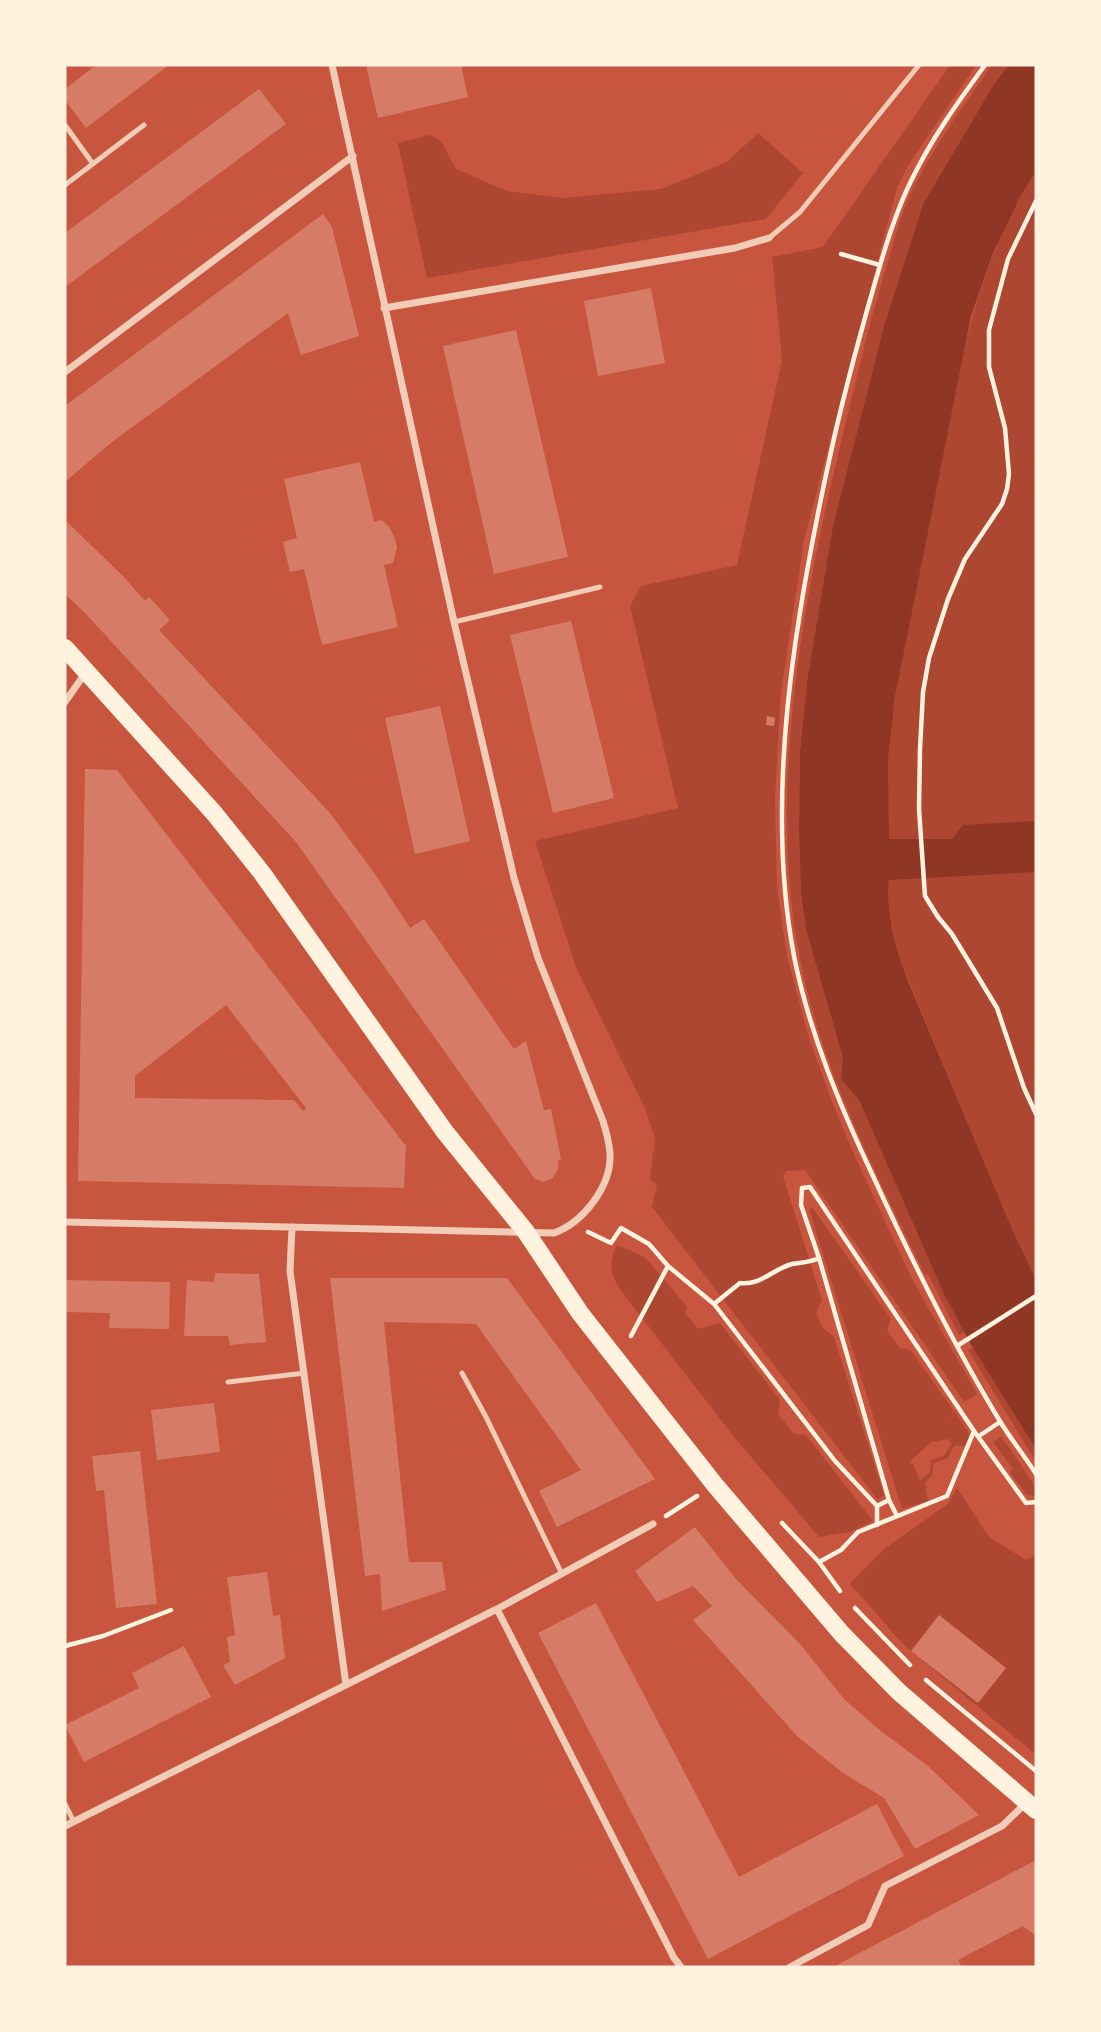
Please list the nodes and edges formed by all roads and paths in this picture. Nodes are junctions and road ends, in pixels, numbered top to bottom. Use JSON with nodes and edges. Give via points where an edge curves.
{"nodes":[{"id":1,"x":332,"y":65,"type":"edge"},
{"id":2,"x":919,"y":65,"type":"edge"},
{"id":3,"x":985,"y":65,"type":"edge"},
{"id":4,"x":65,"y":125,"type":"edge"},
{"id":5,"x":144,"y":125,"type":"dead end"},
{"id":6,"x":353,"y":156,"type":"junction"},
{"id":7,"x":93,"y":164,"type":"junction"},
{"id":8,"x":65,"y":185,"type":"edge"},
{"id":9,"x":1036,"y":201,"type":"edge"},
{"id":10,"x":769,"y":238,"type":"joint"},
{"id":11,"x":841,"y":254,"type":"dead end"},
{"id":12,"x":880,"y":265,"type":"junction"},
{"id":13,"x":384,"y":308,"type":"junction"},
{"id":14,"x":65,"y":372,"type":"edge"},
{"id":15,"x":600,"y":587,"type":"dead end"},
{"id":16,"x":454,"y":622,"type":"junction"},
{"id":17,"x":65,"y":648,"type":"edge"},
{"id":18,"x":87,"y":671,"type":"junction"},
{"id":19,"x":65,"y":702,"type":"edge"},
{"id":20,"x":1036,"y":1114,"type":"edge"},
{"id":21,"x":65,"y":1222,"type":"edge"},
{"id":22,"x":572,"y":1224,"type":"junction"},
{"id":23,"x":292,"y":1227,"type":"junction"},
{"id":24,"x":526,"y":1233,"type":"junction"},
{"id":25,"x":819,"y":1258,"type":"junction"},
{"id":26,"x":668,"y":1266,"type":"junction"},
{"id":27,"x":1036,"y":1296,"type":"edge"},
{"id":28,"x":714,"y":1304,"type":"junction"},
{"id":29,"x":631,"y":1336,"type":"dead end"},
{"id":30,"x":957,"y":1346,"type":"junction"},
{"id":31,"x":305,"y":1373,"type":"junction"},
{"id":32,"x":462,"y":1373,"type":"dead end"},
{"id":33,"x":228,"y":1382,"type":"dead end"},
{"id":34,"x":1000,"y":1422,"type":"junction"},
{"id":35,"x":974,"y":1431,"type":"junction"},
{"id":36,"x":979,"y":1436,"type":"junction"},
{"id":37,"x":1036,"y":1474,"type":"edge"},
{"id":38,"x":715,"y":1485,"type":"junction"},
{"id":39,"x":889,"y":1500,"type":"junction"},
{"id":40,"x":1036,"y":1502,"type":"edge"},
{"id":41,"x":877,"y":1506,"type":"junction"},
{"id":42,"x":898,"y":1516,"type":"junction"},
{"id":43,"x":653,"y":1524,"type":"joint"},
{"id":44,"x":877,"y":1525,"type":"junction"},
{"id":45,"x":819,"y":1562,"type":"dead end"},
{"id":46,"x":562,"y":1574,"type":"junction"},
{"id":47,"x":497,"y":1609,"type":"junction"},
{"id":48,"x":170,"y":1610,"type":"dead end"},
{"id":49,"x":65,"y":1646,"type":"edge"},
{"id":50,"x":346,"y":1685,"type":"junction"},
{"id":51,"x":65,"y":1804,"type":"edge"},
{"id":52,"x":1032,"y":1806,"type":"edge"},
{"id":53,"x":74,"y":1822,"type":"junction"},
{"id":54,"x":65,"y":1826,"type":"edge"},
{"id":55,"x":681,"y":1967,"type":"edge"},
{"id":56,"x":790,"y":1967,"type":"edge"}],
"edges":[{"from":1,"to":6,"type":"street"},
{"from":2,"to":10,"type":"lane","via":[[800,212]]},
{"from":3,"to":12,"type":"path","via":[[924,156],[900,205]]},
{"from":4,"to":7,"type":"lane"},
{"from":5,"to":7,"type":"lane"},
{"from":6,"to":13,"type":"street"},
{"from":6,"to":14,"type":"street"},
{"from":7,"to":8,"type":"lane"},
{"from":9,"to":20,"type":"path","via":[[1008,258],[989,330],[989,367],[1005,428],[1007,489],[965,559],[929,658],[923,692],[919,809],[925,896],[997,1008]]},
{"from":10,"to":13,"type":"street","via":[[734,248]]},
{"from":11,"to":12,"type":"path"},
{"from":12,"to":30,"type":"path","via":[[848,376],[803,601],[784,755],[784,872],[794,954],[827,1067],[884,1202]]},
{"from":13,"to":16,"type":"street"},
{"from":15,"to":16,"type":"lane"},
{"from":16,"to":22,"type":"street","via":[[522,905],[608,1138],[605,1180]]},
{"from":17,"to":18,"type":"main road"},
{"from":18,"to":19,"type":"street"},
{"from":18,"to":24,"type":"main road","via":[[262,873],[445,1132]]},
{"from":21,"to":23,"type":"street"},
{"from":22,"to":24,"type":"street","via":[[554,1233]]},
{"from":22,"to":26,"type":"path","via":[[611,1243],[621,1228],[649,1244]]},
{"from":23,"to":24,"type":"street"},
{"from":23,"to":31,"type":"street","via":[[290,1271]]},
{"from":24,"to":38,"type":"main road","via":[[580,1312]]},
{"from":25,"to":28,"type":"path","via":[[790,1265],[750,1285],[740,1283]]},
{"from":25,"to":35,"type":"path","via":[[801,1205],[802,1188],[810,1187]]},
{"from":25,"to":39,"type":"path"},
{"from":26,"to":28,"type":"path"},
{"from":26,"to":29,"type":"path"},
{"from":27,"to":30,"type":"path"},
{"from":28,"to":41,"type":"path","via":[[835,1461]]},
{"from":30,"to":34,"type":"path"},
{"from":31,"to":33,"type":"lane"},
{"from":31,"to":50,"type":"street"},
{"from":32,"to":46,"type":"lane"},
{"from":34,"to":36,"type":"path"},
{"from":34,"to":37,"type":"path"},
{"from":35,"to":36,"type":"path"},
{"from":35,"to":42,"type":"path","via":[[947,1496]]},
{"from":36,"to":40,"type":"path","via":[[1026,1503]]},
{"from":38,"to":43,"type":"path"},
{"from":38,"to":52,"type":"main road","via":[[842,1634]]},
{"from":39,"to":41,"type":"path"},
{"from":39,"to":42,"type":"path"},
{"from":41,"to":44,"type":"path"},
{"from":42,"to":44,"type":"path"},
{"from":43,"to":46,"type":"street"},
{"from":44,"to":45,"type":"path","via":[[858,1532]]},
{"from":46,"to":47,"type":"street"},
{"from":47,"to":50,"type":"street"},
{"from":47,"to":55,"type":"street"},
{"from":48,"to":49,"type":"path"},
{"from":50,"to":53,"type":"street"},
{"from":51,"to":53,"type":"lane"},
{"from":52,"to":56,"type":"street","via":[[885,1886],[868,1925]]},
{"from":53,"to":54,"type":"street"}]}
